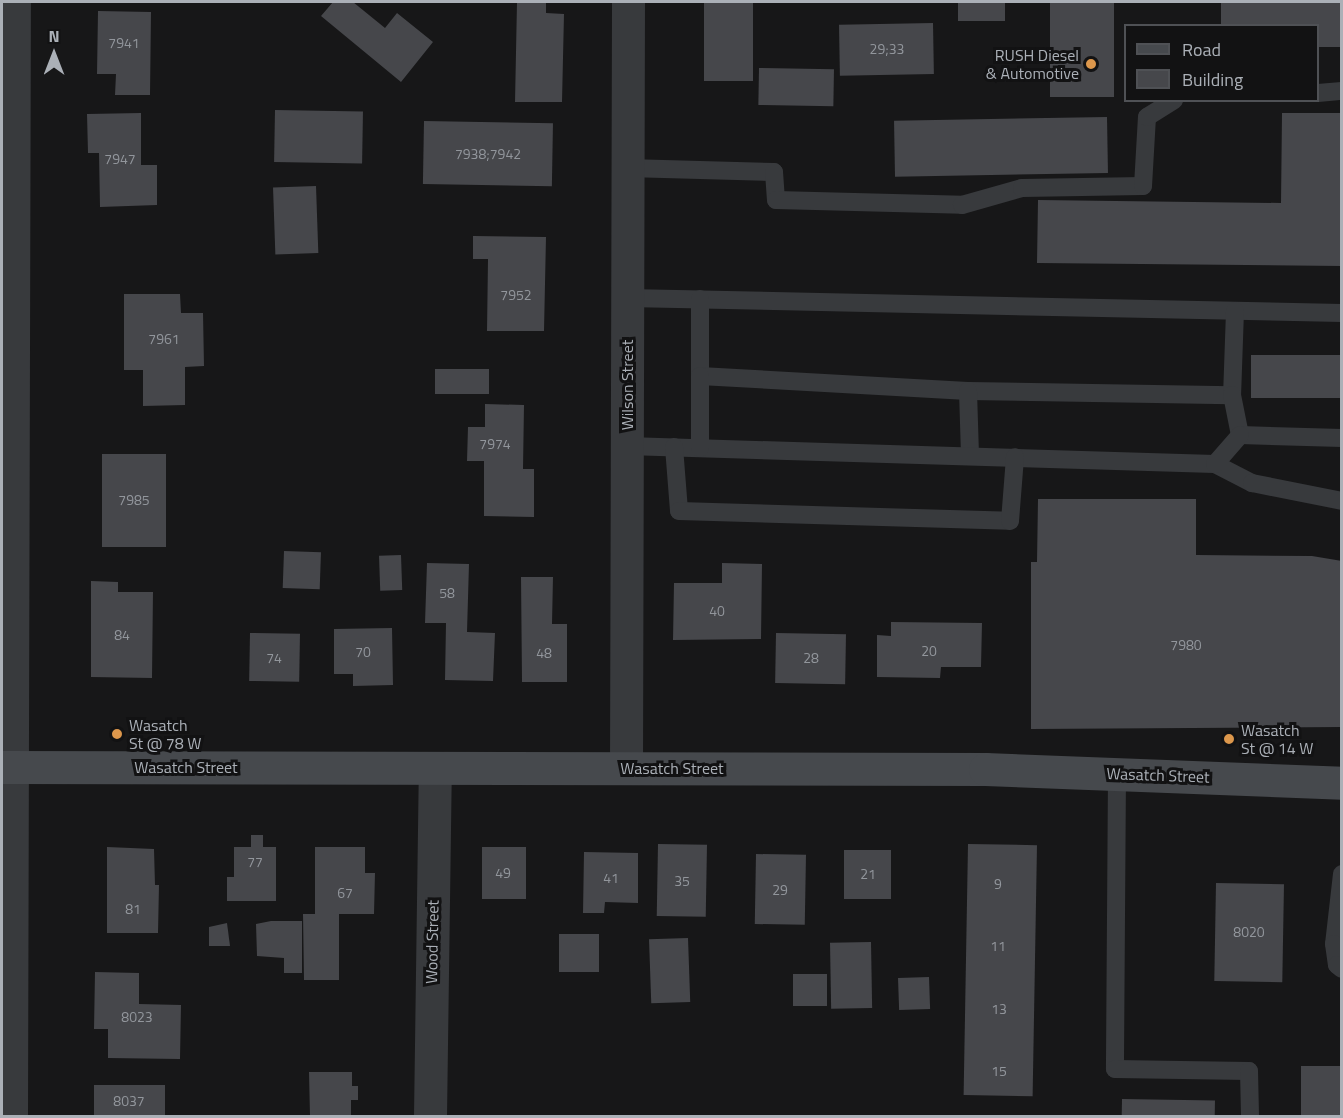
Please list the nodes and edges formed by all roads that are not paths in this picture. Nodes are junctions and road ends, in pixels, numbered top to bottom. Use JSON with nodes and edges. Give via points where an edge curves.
{"nodes":[{"id":1,"x":14,"y":2,"type":"edge"},
{"id":2,"x":628,"y":2,"type":"edge"},
{"id":3,"x":1341,"y":91,"type":"edge"},
{"id":4,"x":1319,"y":93,"type":"edge"},
{"id":5,"x":1171,"y":102,"type":"edge"},
{"id":6,"x":627,"y":168,"type":"junction"},
{"id":7,"x":627,"y":298,"type":"junction"},
{"id":8,"x":700,"y":299,"type":"junction"},
{"id":9,"x":1235,"y":311,"type":"junction"},
{"id":10,"x":1341,"y":312,"type":"edge"},
{"id":11,"x":700,"y":376,"type":"junction"},
{"id":12,"x":968,"y":391,"type":"junction"},
{"id":13,"x":1232,"y":395,"type":"junction"},
{"id":14,"x":1240,"y":435,"type":"junction"},
{"id":15,"x":1341,"y":438,"type":"edge"},
{"id":16,"x":627,"y":446,"type":"junction"},
{"id":17,"x":674,"y":447,"type":"junction"},
{"id":18,"x":700,"y":448,"type":"junction"},
{"id":19,"x":970,"y":456,"type":"junction"},
{"id":20,"x":1015,"y":457,"type":"junction"},
{"id":21,"x":1215,"y":464,"type":"junction"},
{"id":22,"x":1341,"y":501,"type":"edge"},
{"id":23,"x":7,"y":767,"type":"edge"},
{"id":24,"x":435,"y":768,"type":"junction"},
{"id":25,"x":626,"y":768,"type":"junction"},
{"id":26,"x":1117,"y":773,"type":"junction"},
{"id":27,"x":1341,"y":783,"type":"edge"},
{"id":28,"x":1341,"y":874,"type":"edge"},
{"id":29,"x":1341,"y":969,"type":"edge"},
{"id":30,"x":10,"y":1116,"type":"edge"},
{"id":31,"x":430,"y":1116,"type":"edge"},
{"id":32,"x":1250,"y":1116,"type":"edge"}],
"edges":[{"from":1,"to":23,"type":"street"},
{"from":2,"to":6,"type":"street","name":"Wilson Street"},
{"from":3,"to":4,"type":"lane"},
{"from":5,"to":6,"type":"lane","via":[[1147,117],[1143,186],[1022,188],[962,205],[776,200],[774,172]]},
{"from":6,"to":7,"type":"street","name":"Wilson Street"},
{"from":7,"to":8,"type":"lane"},
{"from":7,"to":16,"type":"street","name":"Wilson Street"},
{"from":8,"to":9,"type":"lane"},
{"from":8,"to":11,"type":"lane"},
{"from":9,"to":10,"type":"lane"},
{"from":9,"to":13,"type":"lane"},
{"from":11,"to":12,"type":"lane"},
{"from":11,"to":18,"type":"lane"},
{"from":12,"to":13,"type":"lane"},
{"from":12,"to":19,"type":"lane"},
{"from":13,"to":14,"type":"lane"},
{"from":14,"to":15,"type":"lane"},
{"from":14,"to":21,"type":"lane"},
{"from":16,"to":17,"type":"lane"},
{"from":16,"to":25,"type":"street","name":"Wilson Street"},
{"from":17,"to":18,"type":"lane"},
{"from":17,"to":20,"type":"lane","via":[[679,511],[998,521],[1010,521]]},
{"from":18,"to":19,"type":"lane"},
{"from":19,"to":20,"type":"lane"},
{"from":20,"to":21,"type":"lane"},
{"from":21,"to":22,"type":"lane","via":[[1252,483]]},
{"from":23,"to":24,"type":"street","name":"Wasatch Street"},
{"from":23,"to":30,"type":"street"},
{"from":24,"to":25,"type":"street","name":"Wasatch Street"},
{"from":24,"to":31,"type":"street","name":"Wood Street"},
{"from":25,"to":26,"type":"street","name":"Wasatch Street"},
{"from":26,"to":27,"type":"street","name":"Wasatch Street"},
{"from":26,"to":32,"type":"lane","via":[[1115,1069],[1248,1071]]},
{"from":28,"to":29,"type":"lane","via":[[1334,944]]}]}
